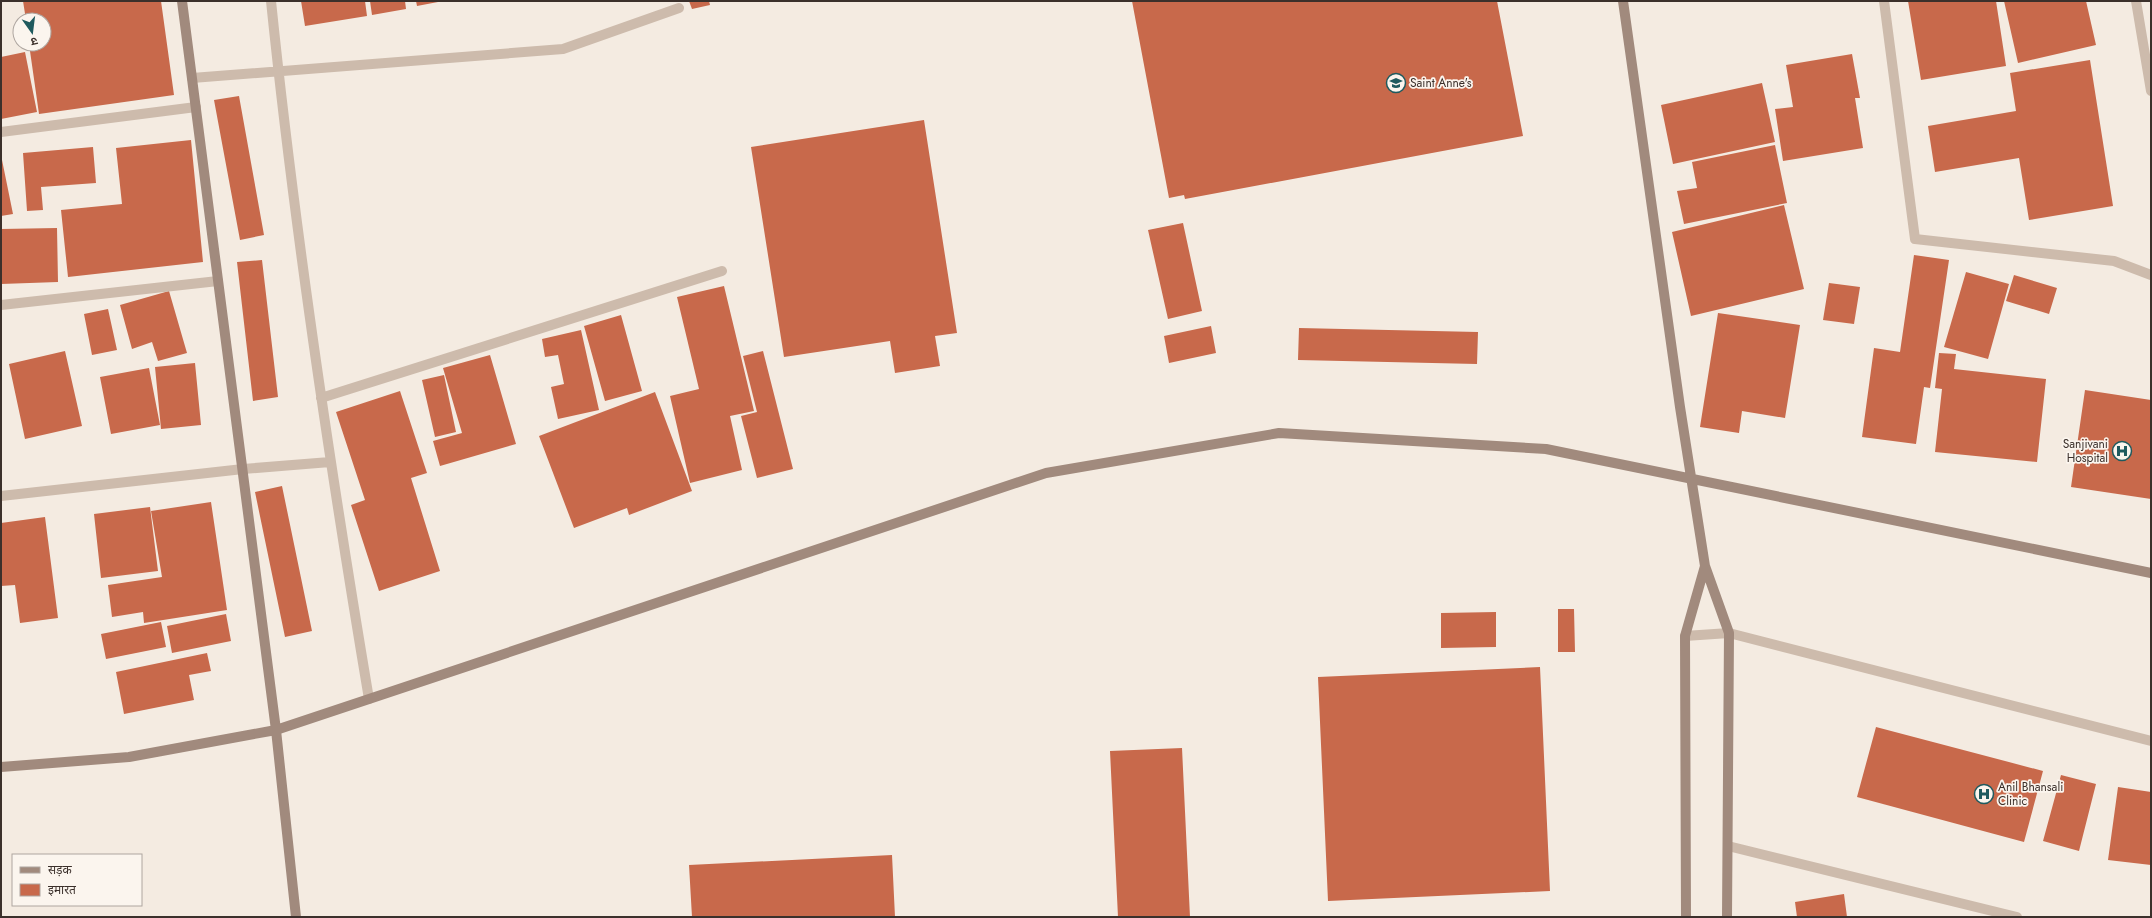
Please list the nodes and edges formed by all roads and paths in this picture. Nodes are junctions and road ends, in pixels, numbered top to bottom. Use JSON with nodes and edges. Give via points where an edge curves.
{"nodes":[{"id":1,"x":182,"y":1,"type":"edge"},
{"id":2,"x":271,"y":1,"type":"edge"},
{"id":3,"x":1623,"y":1,"type":"edge"},
{"id":4,"x":1884,"y":1,"type":"edge"},
{"id":5,"x":2136,"y":1,"type":"edge"},
{"id":6,"x":679,"y":8,"type":"dead end"},
{"id":7,"x":2147,"y":46,"type":"edge"},
{"id":8,"x":278,"y":70,"type":"junction"},
{"id":9,"x":192,"y":78,"type":"junction"},
{"id":10,"x":2151,"y":91,"type":"edge"},
{"id":11,"x":196,"y":107,"type":"junction"},
{"id":12,"x":1,"y":132,"type":"edge"},
{"id":13,"x":722,"y":271,"type":"dead end"},
{"id":14,"x":2151,"y":275,"type":"edge"},
{"id":15,"x":218,"y":281,"type":"junction"},
{"id":16,"x":1,"y":305,"type":"edge"},
{"id":17,"x":321,"y":398,"type":"junction"},
{"id":18,"x":330,"y":462,"type":"junction"},
{"id":19,"x":243,"y":469,"type":"junction"},
{"id":20,"x":1692,"y":478,"type":"junction"},
{"id":21,"x":1,"y":496,"type":"edge"},
{"id":22,"x":1705,"y":566,"type":"junction"},
{"id":23,"x":2151,"y":573,"type":"edge"},
{"id":24,"x":1729,"y":633,"type":"junction"},
{"id":25,"x":1685,"y":636,"type":"junction"},
{"id":26,"x":369,"y":699,"type":"junction"},
{"id":27,"x":276,"y":730,"type":"junction"},
{"id":28,"x":2151,"y":741,"type":"edge"},
{"id":29,"x":1,"y":767,"type":"edge"},
{"id":30,"x":1728,"y":846,"type":"junction"},
{"id":31,"x":296,"y":917,"type":"edge"},
{"id":32,"x":1686,"y":917,"type":"edge"},
{"id":33,"x":1727,"y":917,"type":"edge"},
{"id":34,"x":2017,"y":917,"type":"edge"}],
"edges":[{"from":1,"to":9,"type":"street"},
{"from":2,"to":8,"type":"street"},
{"from":3,"to":20,"type":"street"},
{"from":4,"to":14,"type":"street","via":[[1915,239],[2114,261]]},
{"from":5,"to":7,"type":"street"},
{"from":6,"to":8,"type":"street","via":[[563,49]]},
{"from":7,"to":10,"type":"street"},
{"from":8,"to":9,"type":"street"},
{"from":8,"to":17,"type":"street"},
{"from":9,"to":11,"type":"street"},
{"from":11,"to":12,"type":"street"},
{"from":11,"to":15,"type":"street"},
{"from":13,"to":17,"type":"street"},
{"from":15,"to":16,"type":"street"},
{"from":15,"to":19,"type":"street"},
{"from":17,"to":18,"type":"street"},
{"from":18,"to":19,"type":"street"},
{"from":18,"to":26,"type":"street"},
{"from":19,"to":21,"type":"street"},
{"from":19,"to":27,"type":"street"},
{"from":20,"to":22,"type":"street"},
{"from":20,"to":23,"type":"street"},
{"from":20,"to":26,"type":"street","via":[[1546,449],[1272,434],[1046,472]]},
{"from":22,"to":24,"type":"street"},
{"from":22,"to":25,"type":"street"},
{"from":24,"to":25,"type":"street"},
{"from":24,"to":28,"type":"street"},
{"from":24,"to":30,"type":"street"},
{"from":25,"to":32,"type":"street"},
{"from":26,"to":27,"type":"street"},
{"from":27,"to":29,"type":"street","via":[[129,757]]},
{"from":27,"to":31,"type":"street"},
{"from":30,"to":33,"type":"street"},
{"from":30,"to":34,"type":"street"}]}
